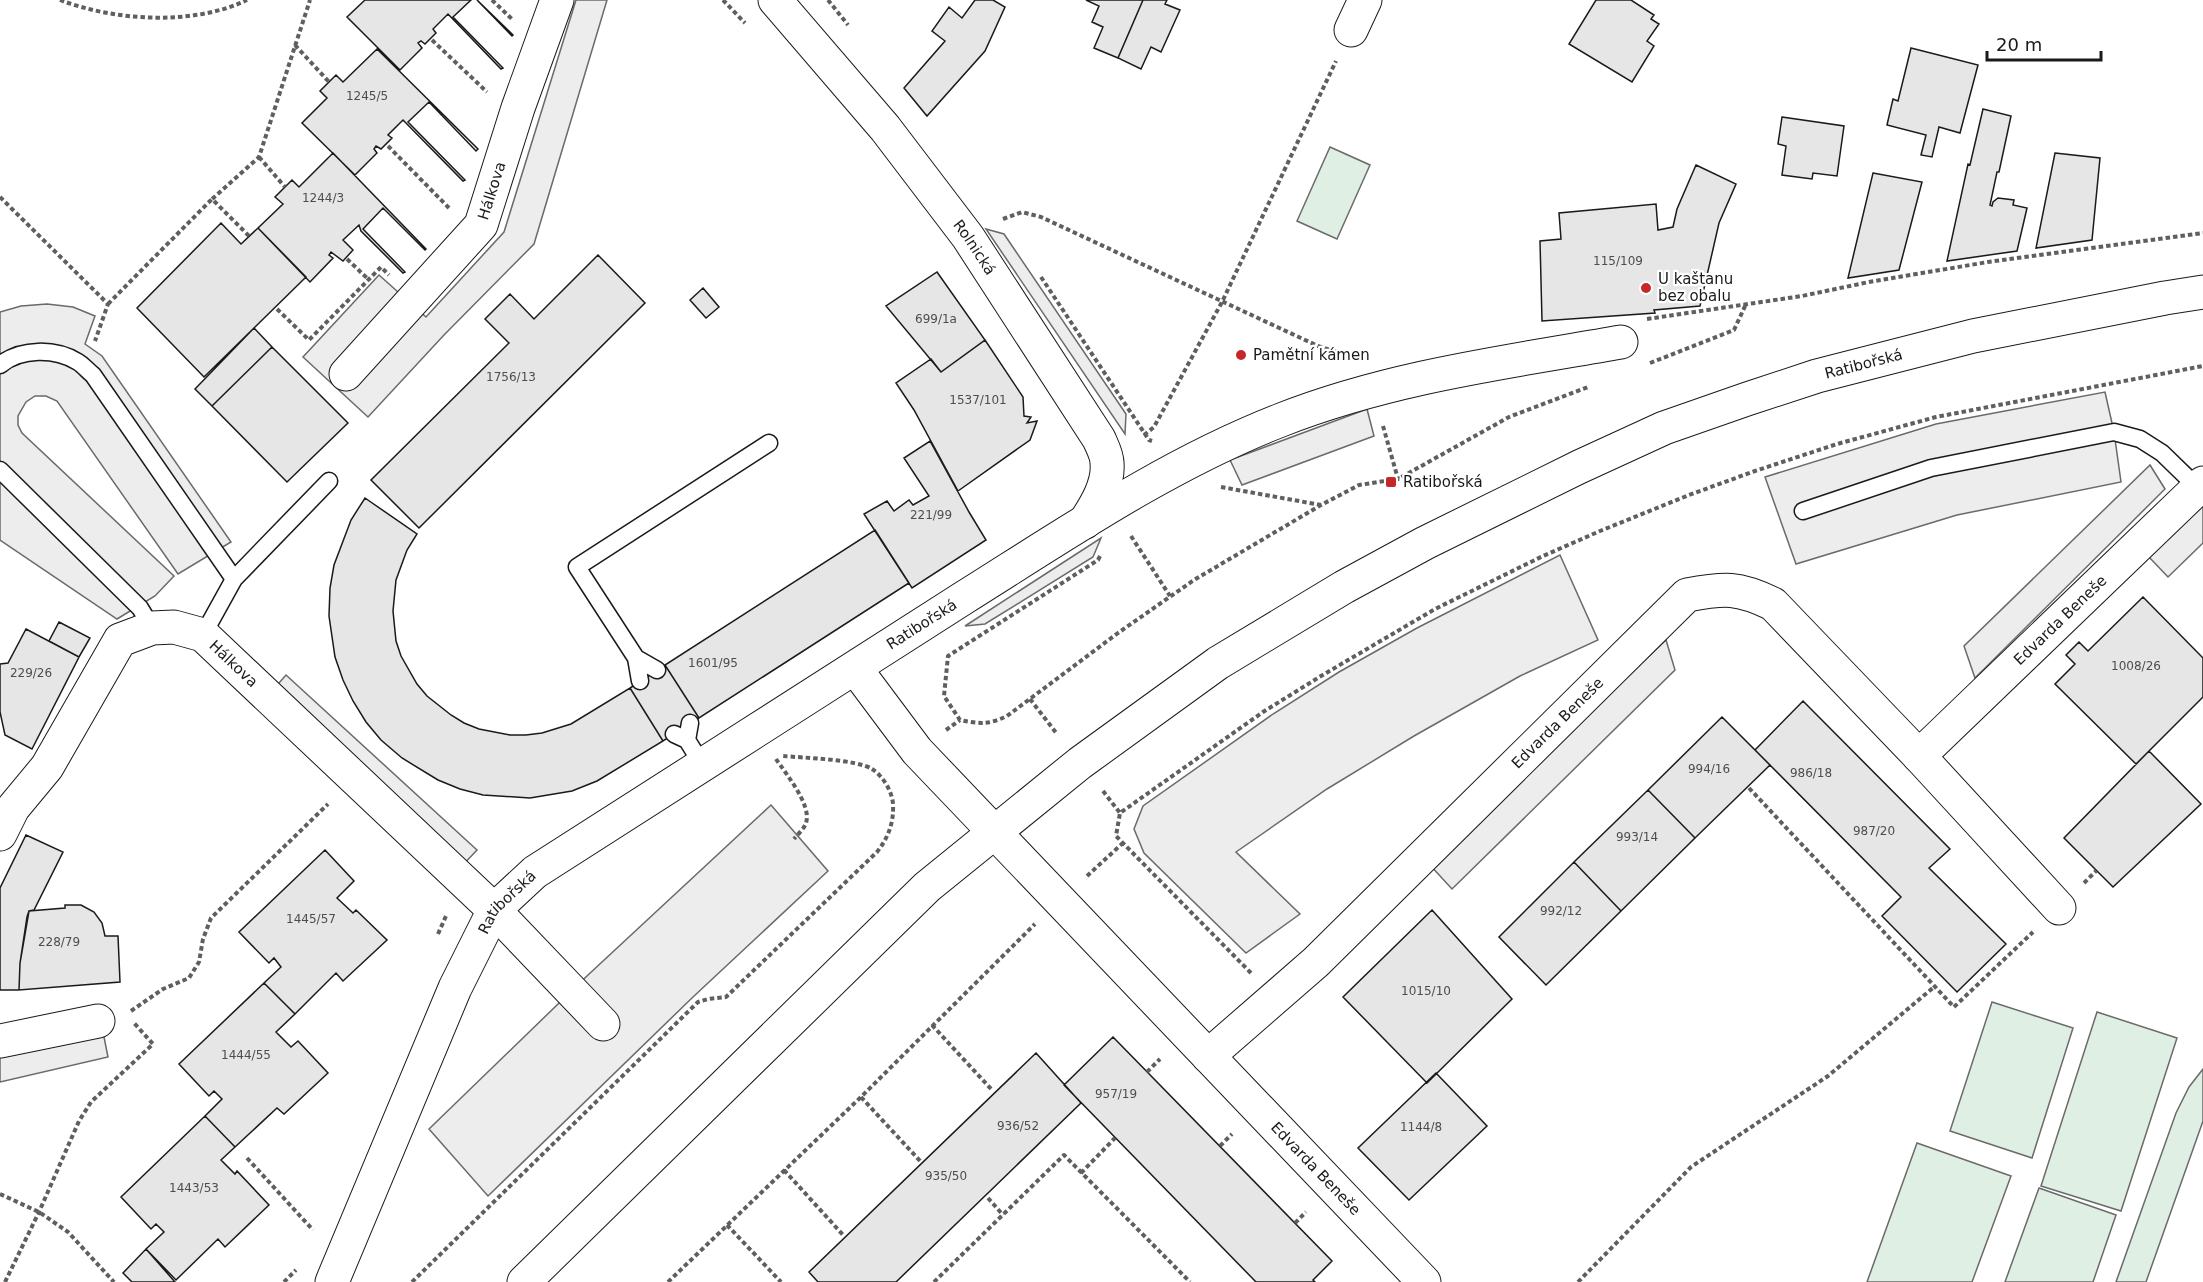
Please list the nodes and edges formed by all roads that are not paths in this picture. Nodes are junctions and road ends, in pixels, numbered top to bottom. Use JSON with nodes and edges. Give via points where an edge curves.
{"nodes":[{"id":1,"x":557,"y":0,"type":"edge"},
{"id":2,"x":775,"y":0,"type":"edge"},
{"id":3,"x":1365,"y":0,"type":"edge"},
{"id":4,"x":1351,"y":30,"type":"road end"},
{"id":5,"x":2203,"y":292,"type":"edge"},
{"id":6,"x":1633,"y":343,"type":"road end"},
{"id":7,"x":0,"y":365,"type":"edge"},
{"id":8,"x":346,"y":374,"type":"dead end"},
{"id":9,"x":769,"y":443,"type":"dead end"},
{"id":10,"x":0,"y":470,"type":"edge"},
{"id":11,"x":329,"y":481,"type":"dead end"},
{"id":12,"x":2201,"y":486,"type":"edge"},
{"id":13,"x":1803,"y":511,"type":"dead end"},
{"id":14,"x":1085,"y":522,"type":"junction"},
{"id":15,"x":234,"y":579,"type":"junction"},
{"id":16,"x":152,"y":628,"type":"junction"},
{"id":17,"x":203,"y":635,"type":"junction"},
{"id":18,"x":636,"y":658,"type":"junction"},
{"id":19,"x":855,"y":668,"type":"junction"},
{"id":20,"x":657,"y":670,"type":"dead end"},
{"id":21,"x":640,"y":681,"type":"dead end"},
{"id":22,"x":690,"y":723,"type":"dead end"},
{"id":23,"x":688,"y":747,"type":"junction"},
{"id":24,"x":1919,"y":756,"type":"junction"},
{"id":25,"x":994,"y":832,"type":"junction"},
{"id":26,"x":0,"y":834,"type":"edge"},
{"id":27,"x":2059,"y":908,"type":"road end"},
{"id":28,"x":494,"y":910,"type":"junction"},
{"id":29,"x":112,"y":1018,"type":"road end"},
{"id":30,"x":603,"y":1024,"type":"dead end"},
{"id":31,"x":0,"y":1041,"type":"edge"},
{"id":32,"x":1208,"y":1056,"type":"junction"},
{"id":33,"x":332,"y":1282,"type":"edge"},
{"id":34,"x":524,"y":1282,"type":"edge"},
{"id":35,"x":1424,"y":1282,"type":"edge"}],
"edges":[{"from":1,"to":8,"type":"street","name":"Hálkova","via":[[482,225]]},
{"from":2,"to":14,"type":"street","name":"Rolnická","via":[[885,128],[968,237],[1099,439],[1107,462],[1104,485]]},
{"from":3,"to":4,"type":"street"},
{"from":5,"to":25,"type":"street","name":"Ratibořská","via":[[2059,318],[1907,352],[1817,376],[1664,428],[1488,511],[1324,598],[1218,663],[1080,763]]},
{"from":6,"to":14,"type":"street","name":"Ratibořská","via":[[1440,373],[1346,397],[1219,447]]},
{"from":7,"to":15,"type":"lane","via":[[23,354],[42,351],[61,354],[93,375]]},
{"from":9,"to":18,"type":"lane","via":[[577,567]]},
{"from":10,"to":16,"type":"lane","via":[[140,608]]},
{"from":11,"to":15,"type":"lane"},
{"from":12,"to":13,"type":"lane","via":[[2140,439],[2114,432],[1931,468]]},
{"from":12,"to":24,"type":"street","name":"Edvarda Beneše"},
{"from":14,"to":19,"type":"street","name":"Ratibořská"},
{"from":15,"to":17,"type":"lane"},
{"from":16,"to":17,"type":"street","name":"Hálkova","via":[[174,627]]},
{"from":16,"to":26,"type":"street","name":"Hálkova","via":[[120,640],[47,767],[13,808]]},
{"from":17,"to":28,"type":"street","name":"Hálkova"},
{"from":18,"to":20,"type":"lane"},
{"from":18,"to":21,"type":"lane"},
{"from":19,"to":23,"type":"street","name":"Ratibořská"},
{"from":19,"to":25,"type":"street","via":[[917,751]]},
{"from":22,"to":23,"type":"lane"},
{"from":23,"to":28,"type":"street","name":"Ratibořská"},
{"from":24,"to":27,"type":"street","name":"Edvarda Beneše"},
{"from":24,"to":32,"type":"street","name":"Edvarda Beneše","via":[[1773,604],[1750,593],[1720,589],[1687,595],[1316,962]]},
{"from":25,"to":32,"type":"street","name":"Edvarda Beneše"},
{"from":25,"to":34,"type":"street","name":"Ratibořská","via":[[927,888]]},
{"from":28,"to":30,"type":"street","name":"Hálkova"},
{"from":28,"to":33,"type":"street","name":"Ratibořská","via":[[455,988]]},
{"from":29,"to":31,"type":"street"},
{"from":32,"to":35,"type":"street","name":"Edvarda Beneše"}]}
